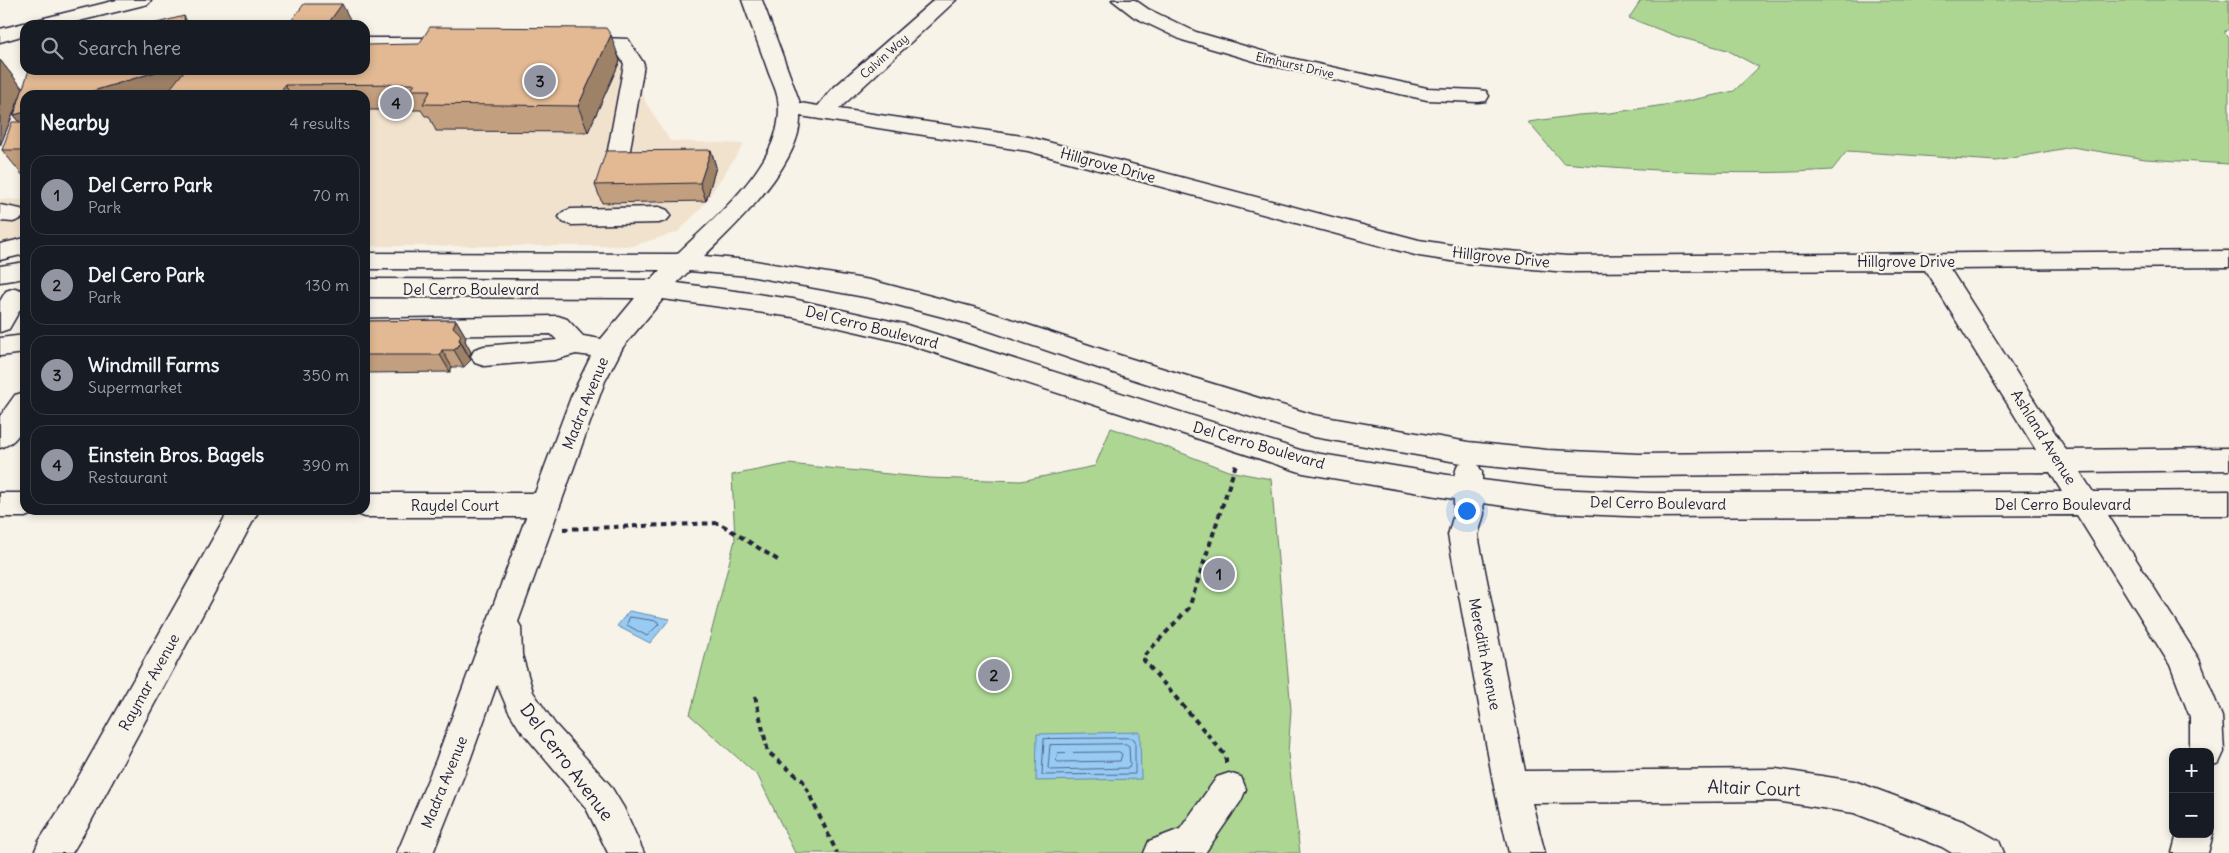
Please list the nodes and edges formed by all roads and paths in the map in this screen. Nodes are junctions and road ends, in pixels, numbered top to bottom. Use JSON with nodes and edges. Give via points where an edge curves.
{"nodes":[{"id":1,"x":141,"y":0,"type":"edge"},
{"id":2,"x":752,"y":0,"type":"edge"},
{"id":3,"x":946,"y":0,"type":"edge"},
{"id":4,"x":1122,"y":0,"type":"edge"},
{"id":5,"x":59,"y":20,"type":"edge"},
{"id":6,"x":20,"y":30,"type":"edge"},
{"id":7,"x":0,"y":36,"type":"edge"},
{"id":8,"x":370,"y":44,"type":"edge"},
{"id":9,"x":473,"y":44,"type":"edge"},
{"id":10,"x":552,"y":44,"type":"edge"},
{"id":11,"x":1478,"y":96,"type":"dead end"},
{"id":12,"x":791,"y":108,"type":"junction"},
{"id":13,"x":823,"y":113,"type":"junction"},
{"id":14,"x":619,"y":150,"type":"edge"},
{"id":15,"x":658,"y":215,"type":"dead end"},
{"id":16,"x":571,"y":217,"type":"dead end"},
{"id":17,"x":20,"y":247,"type":"edge"},
{"id":18,"x":0,"y":252,"type":"edge"},
{"id":19,"x":2229,"y":259,"type":"edge"},
{"id":20,"x":370,"y":260,"type":"edge"},
{"id":21,"x":1932,"y":261,"type":"junction"},
{"id":22,"x":683,"y":262,"type":"junction"},
{"id":23,"x":20,"y":271,"type":"edge"},
{"id":24,"x":0,"y":274,"type":"edge"},
{"id":25,"x":370,"y":288,"type":"edge"},
{"id":26,"x":519,"y":288,"type":"junction"},
{"id":27,"x":655,"y":289,"type":"junction"},
{"id":28,"x":13,"y":297,"type":"edge"},
{"id":29,"x":0,"y":323,"type":"edge"},
{"id":30,"x":501,"y":326,"type":"junction"},
{"id":31,"x":370,"y":328,"type":"edge"},
{"id":32,"x":576,"y":344,"type":"junction"},
{"id":33,"x":20,"y":345,"type":"edge"},
{"id":34,"x":0,"y":347,"type":"edge"},
{"id":35,"x":607,"y":349,"type":"junction"},
{"id":36,"x":484,"y":356,"type":"dead end"},
{"id":37,"x":20,"y":409,"type":"edge"},
{"id":38,"x":0,"y":437,"type":"edge"},
{"id":39,"x":1243,"y":442,"type":"junction"},
{"id":40,"x":1468,"y":453,"type":"junction"},
{"id":41,"x":2229,"y":459,"type":"edge"},
{"id":42,"x":2058,"y":460,"type":"junction"},
{"id":43,"x":1468,"y":490,"type":"junction"},
{"id":44,"x":2229,"y":503,"type":"edge"},
{"id":45,"x":2087,"y":504,"type":"junction"},
{"id":46,"x":0,"y":505,"type":"edge"},
{"id":47,"x":20,"y":505,"type":"edge"},
{"id":48,"x":370,"y":505,"type":"edge"},
{"id":49,"x":544,"y":505,"type":"junction"},
{"id":50,"x":241,"y":515,"type":"edge"},
{"id":51,"x":563,"y":529,"type":"dead end"},
{"id":52,"x":781,"y":562,"type":"dead end"},
{"id":53,"x":505,"y":611,"type":"junction"},
{"id":54,"x":754,"y":696,"type":"dead end"},
{"id":55,"x":2208,"y":748,"type":"edge"},
{"id":56,"x":1511,"y":787,"type":"junction"},
{"id":57,"x":1229,"y":789,"type":"joint"},
{"id":58,"x":2194,"y":838,"type":"edge"},
{"id":59,"x":52,"y":853,"type":"edge"},
{"id":60,"x":415,"y":853,"type":"edge"},
{"id":61,"x":626,"y":853,"type":"edge"},
{"id":62,"x":837,"y":853,"type":"edge"},
{"id":63,"x":1162,"y":853,"type":"edge"},
{"id":64,"x":1527,"y":853,"type":"edge"},
{"id":65,"x":1986,"y":853,"type":"edge"},
{"id":66,"x":2190,"y":853,"type":"edge"}],
"edges":[{"from":1,"to":5,"type":"street"},
{"from":2,"to":12,"type":"street","name":"Madra Avenue"},
{"from":3,"to":13,"type":"street","name":"Calvin Way"},
{"from":4,"to":11,"type":"street","name":"Elmhurst Drive","via":[[1189,36],[1268,59],[1427,94]]},
{"from":6,"to":7,"type":"street"},
{"from":8,"to":9,"type":"street"},
{"from":10,"to":14,"type":"street","via":[[621,43],[634,64]]},
{"from":12,"to":13,"type":"street","name":"Hillgrove Drive"},
{"from":12,"to":22,"type":"street","name":"Madra Avenue","via":[[790,125],[778,156],[747,198]]},
{"from":13,"to":21,"type":"street","name":"Hillgrove Drive","via":[[1029,144],[1419,248],[1464,255],[1567,264]]},
{"from":15,"to":16,"type":"street"},
{"from":17,"to":18,"type":"street"},
{"from":19,"to":21,"type":"street","name":"Hillgrove Drive"},
{"from":20,"to":22,"type":"street","name":"Del Cerro Boulevard"},
{"from":21,"to":42,"type":"street","name":"Ashland Avenue"},
{"from":22,"to":27,"type":"street","name":"Madra Avenue"},
{"from":22,"to":40,"type":"street","name":"Del Cerro Boulevard","via":[[749,268],[870,289],[971,315],[1314,426]]},
{"from":23,"to":24,"type":"street"},
{"from":25,"to":26,"type":"street","name":"Del Cerro Boulevard"},
{"from":26,"to":27,"type":"street","name":"Del Cerro Boulevard"},
{"from":26,"to":30,"type":"street"},
{"from":27,"to":35,"type":"street","name":"Madra Avenue"},
{"from":27,"to":39,"type":"street","name":"Del Cerro Boulevard","via":[[793,308],[904,332]]},
{"from":28,"to":29,"type":"street"},
{"from":30,"to":31,"type":"street"},
{"from":30,"to":32,"type":"street","via":[[558,325]]},
{"from":32,"to":35,"type":"street"},
{"from":32,"to":36,"type":"street","via":[[554,351]]},
{"from":33,"to":34,"type":"street"},
{"from":35,"to":49,"type":"street","name":"Madra Avenue"},
{"from":37,"to":38,"type":"street"},
{"from":39,"to":43,"type":"street","name":"Del Cerro Boulevard","via":[[1303,462]]},
{"from":39,"to":57,"type":"path","via":[[1189,608],[1142,658],[1226,756]]},
{"from":40,"to":42,"type":"street","name":"Del Cerro Boulevard","via":[[1639,465]]},
{"from":40,"to":43,"type":"street","name":"Meredith Avenue"},
{"from":41,"to":42,"type":"street","name":"Del Cerro Boulevard"},
{"from":42,"to":45,"type":"street","name":"Ashland Avenue"},
{"from":43,"to":45,"type":"street","name":"Del Cerro Boulevard","via":[[1553,501],[1651,505]]},
{"from":43,"to":56,"type":"street","name":"Meredith Avenue","via":[[1468,514],[1463,535]]},
{"from":44,"to":45,"type":"street","name":"Del Cerro Boulevard"},
{"from":45,"to":55,"type":"street","name":"Ashland Avenue","via":[[2183,659],[2206,717]]},
{"from":46,"to":47,"type":"street"},
{"from":48,"to":49,"type":"street","name":"Raydel Court"},
{"from":49,"to":53,"type":"street","name":"Madra Avenue"},
{"from":50,"to":59,"type":"street","name":"Raymar Avenue"},
{"from":51,"to":52,"type":"path","via":[[719,524]]},
{"from":53,"to":60,"type":"street","name":"Madra Avenue","via":[[439,800]]},
{"from":53,"to":61,"type":"street","name":"Del Cerro Avenue","via":[[504,646],[509,676],[520,703],[535,726],[593,790],[613,820]]},
{"from":54,"to":62,"type":"path","via":[[768,752],[803,781]]},
{"from":56,"to":64,"type":"street","name":"Meredith Avenue"},
{"from":56,"to":65,"type":"street","name":"Altair Court","via":[[1776,785],[1854,797],[1953,834]]},
{"from":57,"to":63,"type":"street","via":[[1192,841]]},
{"from":58,"to":66,"type":"street"}]}
